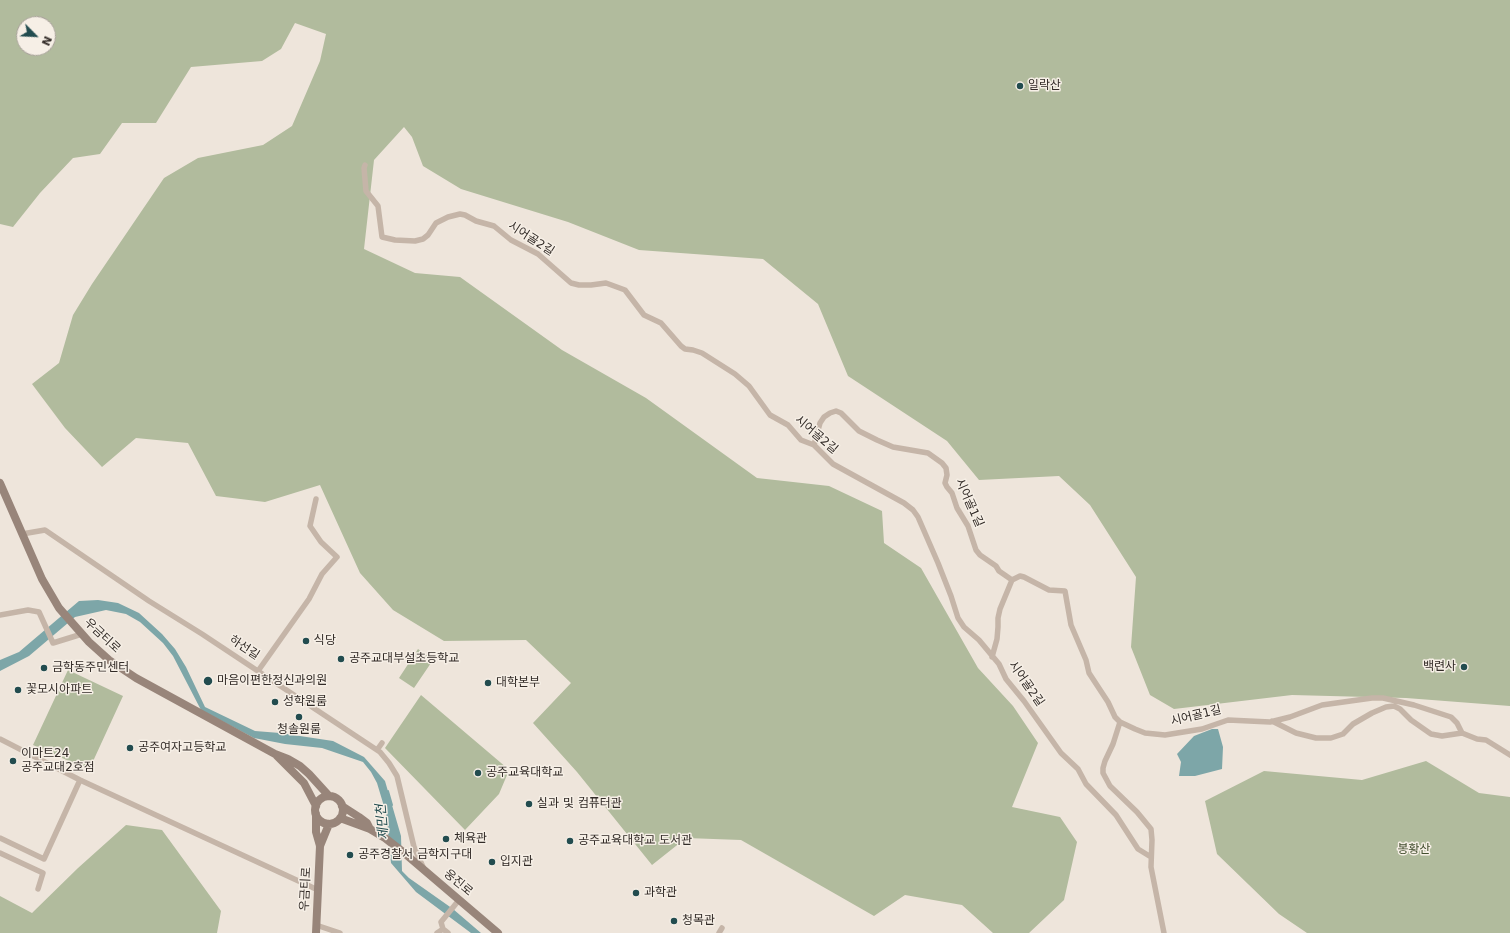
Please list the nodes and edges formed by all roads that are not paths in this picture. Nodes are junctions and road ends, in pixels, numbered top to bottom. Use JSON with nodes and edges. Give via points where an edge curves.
{"nodes":[{"id":1,"x":365,"y":165,"type":"dead end"},
{"id":2,"x":814,"y":444,"type":"junction"},
{"id":3,"x":0,"y":483,"type":"edge"},
{"id":4,"x":316,"y":499,"type":"dead end"},
{"id":5,"x":22,"y":534,"type":"junction"},
{"id":6,"x":1012,"y":580,"type":"junction"},
{"id":7,"x":0,"y":615,"type":"edge"},
{"id":8,"x":82,"y":634,"type":"junction"},
{"id":9,"x":992,"y":657,"type":"junction"},
{"id":10,"x":258,"y":671,"type":"junction"},
{"id":11,"x":1272,"y":721,"type":"junction"},
{"id":12,"x":1120,"y":722,"type":"junction"},
{"id":13,"x":1462,"y":733,"type":"junction"},
{"id":14,"x":0,"y":739,"type":"edge"},
{"id":15,"x":382,"y":744,"type":"dead end"},
{"id":16,"x":377,"y":750,"type":"junction"},
{"id":17,"x":275,"y":754,"type":"junction"},
{"id":18,"x":1510,"y":755,"type":"edge"},
{"id":19,"x":80,"y":780,"type":"junction"},
{"id":20,"x":329,"y":796,"type":"junction"},
{"id":21,"x":342,"y":806,"type":"junction"},
{"id":22,"x":316,"y":810,"type":"junction"},
{"id":23,"x":340,"y":818,"type":"junction"},
{"id":24,"x":329,"y":824,"type":"junction"},
{"id":25,"x":370,"y":829,"type":"junction"},
{"id":26,"x":0,"y":838,"type":"edge"},
{"id":27,"x":320,"y":846,"type":"junction"},
{"id":28,"x":0,"y":853,"type":"edge"},
{"id":29,"x":1151,"y":857,"type":"junction"},
{"id":30,"x":427,"y":873,"type":"junction"},
{"id":31,"x":38,"y":889,"type":"dead end"},
{"id":32,"x":318,"y":890,"type":"junction"},
{"id":33,"x":459,"y":900,"type":"junction"},
{"id":34,"x":316,"y":929,"type":"edge"},
{"id":35,"x":446,"y":931,"type":"edge"},
{"id":36,"x":340,"y":933,"type":"edge"},
{"id":37,"x":437,"y":933,"type":"edge"},
{"id":38,"x":498,"y":933,"type":"edge"},
{"id":39,"x":1164,"y":933,"type":"edge"}],
"edges":[{"from":1,"to":2,"type":"street","name":"시어골2길","via":[[366,191],[378,206],[382,237],[406,242],[423,239],[436,222],[460,214],[494,226],[511,240],[538,254],[571,282],[591,286],[606,283],[626,290],[644,315],[661,323],[681,346],[702,353],[735,374],[750,386],[770,415],[788,425],[801,440]]},
{"from":2,"to":6,"type":"street","name":"시어골1길","via":[[820,423],[824,417],[836,411],[859,431],[877,440],[928,453],[936,458],[946,468],[945,483],[968,526],[976,550]]},
{"from":2,"to":9,"type":"street","name":"시어골2길","via":[[837,467],[913,510],[938,563],[958,618]]},
{"from":3,"to":5,"type":"main road","name":"우금티로"},
{"from":4,"to":10,"type":"street","via":[[310,526],[321,542],[337,557],[322,574],[309,599]]},
{"from":5,"to":8,"type":"main road","name":"우금티로","via":[[42,579],[59,608]]},
{"from":5,"to":10,"type":"street","name":"하선길","via":[[45,530]]},
{"from":6,"to":9,"type":"street","via":[[1000,609]]},
{"from":6,"to":12,"type":"street","via":[[1020,576],[1049,590],[1065,591],[1071,625],[1089,673]]},
{"from":7,"to":8,"type":"street","via":[[28,610],[39,612],[53,643]]},
{"from":8,"to":17,"type":"main road","name":"우금티로","via":[[109,660],[136,678]]},
{"from":9,"to":29,"type":"street","name":"시어골2길","via":[[1061,753],[1078,769],[1086,784],[1116,815],[1138,849]]},
{"from":10,"to":16,"type":"street","name":"하선길"},
{"from":11,"to":12,"type":"street","name":"시어골1길","via":[[1228,720],[1202,729],[1165,735],[1145,733]]},
{"from":11,"to":13,"type":"street","name":"시어골1길","via":[[1322,705],[1383,698],[1451,718]]},
{"from":11,"to":13,"type":"street","via":[[1296,733],[1316,738],[1331,738],[1343,734],[1372,712],[1394,706],[1431,734],[1442,736]]},
{"from":12,"to":29,"type":"street","via":[[1103,773],[1110,786],[1151,829]]},
{"from":13,"to":18,"type":"street","via":[[1486,740]]},
{"from":14,"to":19,"type":"street"},
{"from":15,"to":16,"type":"street"},
{"from":16,"to":30,"type":"street","name":"하선길","via":[[397,776],[414,847]]},
{"from":17,"to":20,"type":"main road","name":"우금티로","via":[[300,766]]},
{"from":17,"to":22,"type":"main road","name":"우금티로","via":[[304,783]]},
{"from":19,"to":26,"type":"street","via":[[44,859]]},
{"from":19,"to":32,"type":"street"},
{"from":20,"to":21,"type":"main road","via":[[338,799]]},
{"from":20,"to":22,"type":"main road","via":[[321,799]]},
{"from":21,"to":23,"type":"main road"},
{"from":21,"to":25,"type":"main road","via":[[367,823]]},
{"from":22,"to":24,"type":"main road","via":[[321,821]]},
{"from":22,"to":27,"type":"main road","name":"우금티로","via":[[316,832]]},
{"from":23,"to":24,"type":"main road"},
{"from":23,"to":25,"type":"main road"},
{"from":24,"to":27,"type":"main road","name":"우금티로"},
{"from":25,"to":30,"type":"main road","name":"웅진로","via":[[385,838]]},
{"from":27,"to":32,"type":"main road","name":"우금티로"},
{"from":28,"to":31,"type":"street","via":[[43,873]]},
{"from":29,"to":39,"type":"street"},
{"from":30,"to":33,"type":"main road","name":"웅진로"},
{"from":32,"to":34,"type":"main road","name":"우금티로"},
{"from":33,"to":35,"type":"street","via":[[441,922]]},
{"from":33,"to":38,"type":"main road","name":"웅진로"},
{"from":34,"to":36,"type":"street"},
{"from":35,"to":37,"type":"street"}]}
